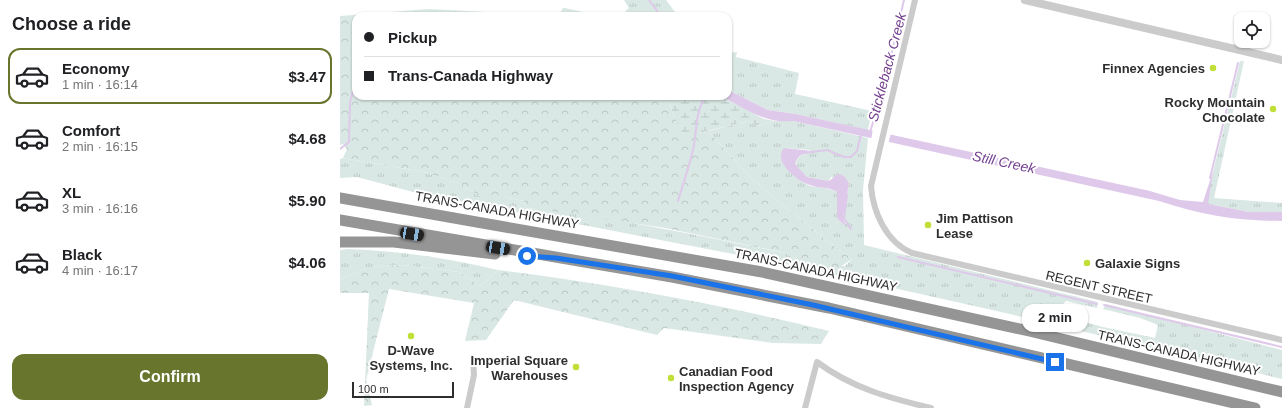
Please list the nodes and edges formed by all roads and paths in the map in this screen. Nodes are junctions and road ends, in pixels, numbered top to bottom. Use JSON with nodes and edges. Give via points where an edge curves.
{"nodes":[{"id":1,"x":915,"y":0,"type":"edge"},
{"id":2,"x":1025,"y":0,"type":"edge"},
{"id":3,"x":1282,"y":60,"type":"edge"},
{"id":4,"x":341,"y":198,"type":"edge"},
{"id":5,"x":340,"y":220,"type":"edge"},
{"id":6,"x":340,"y":242,"type":"edge"},
{"id":7,"x":556,"y":258,"type":"junction"},
{"id":8,"x":1282,"y":340,"type":"edge"},
{"id":9,"x":474,"y":359,"type":"dead end"},
{"id":10,"x":1282,"y":392,"type":"edge"},
{"id":11,"x":467,"y":408,"type":"edge"},
{"id":12,"x":806,"y":408,"type":"edge"},
{"id":13,"x":931,"y":408,"type":"edge"},
{"id":14,"x":1255,"y":408,"type":"edge"}],
"edges":[{"from":1,"to":8,"type":"street","name":"REGENT STREET","via":[[871,186],[874,208],[891,236],[903,249]]},
{"from":2,"to":3,"type":"street"},
{"from":4,"to":10,"type":"highway","name":"TRANS-CANADA HIGHWAY","via":[[762,272],[1029,331]]},
{"from":5,"to":7,"type":"highway"},
{"from":6,"to":7,"type":"highway","via":[[394,242],[484,254]]},
{"from":7,"to":14,"type":"highway","via":[[672,276],[829,308]]},
{"from":9,"to":11,"type":"street","via":[[474,376]]},
{"from":12,"to":13,"type":"street","via":[[817,362],[858,388]]}]}
